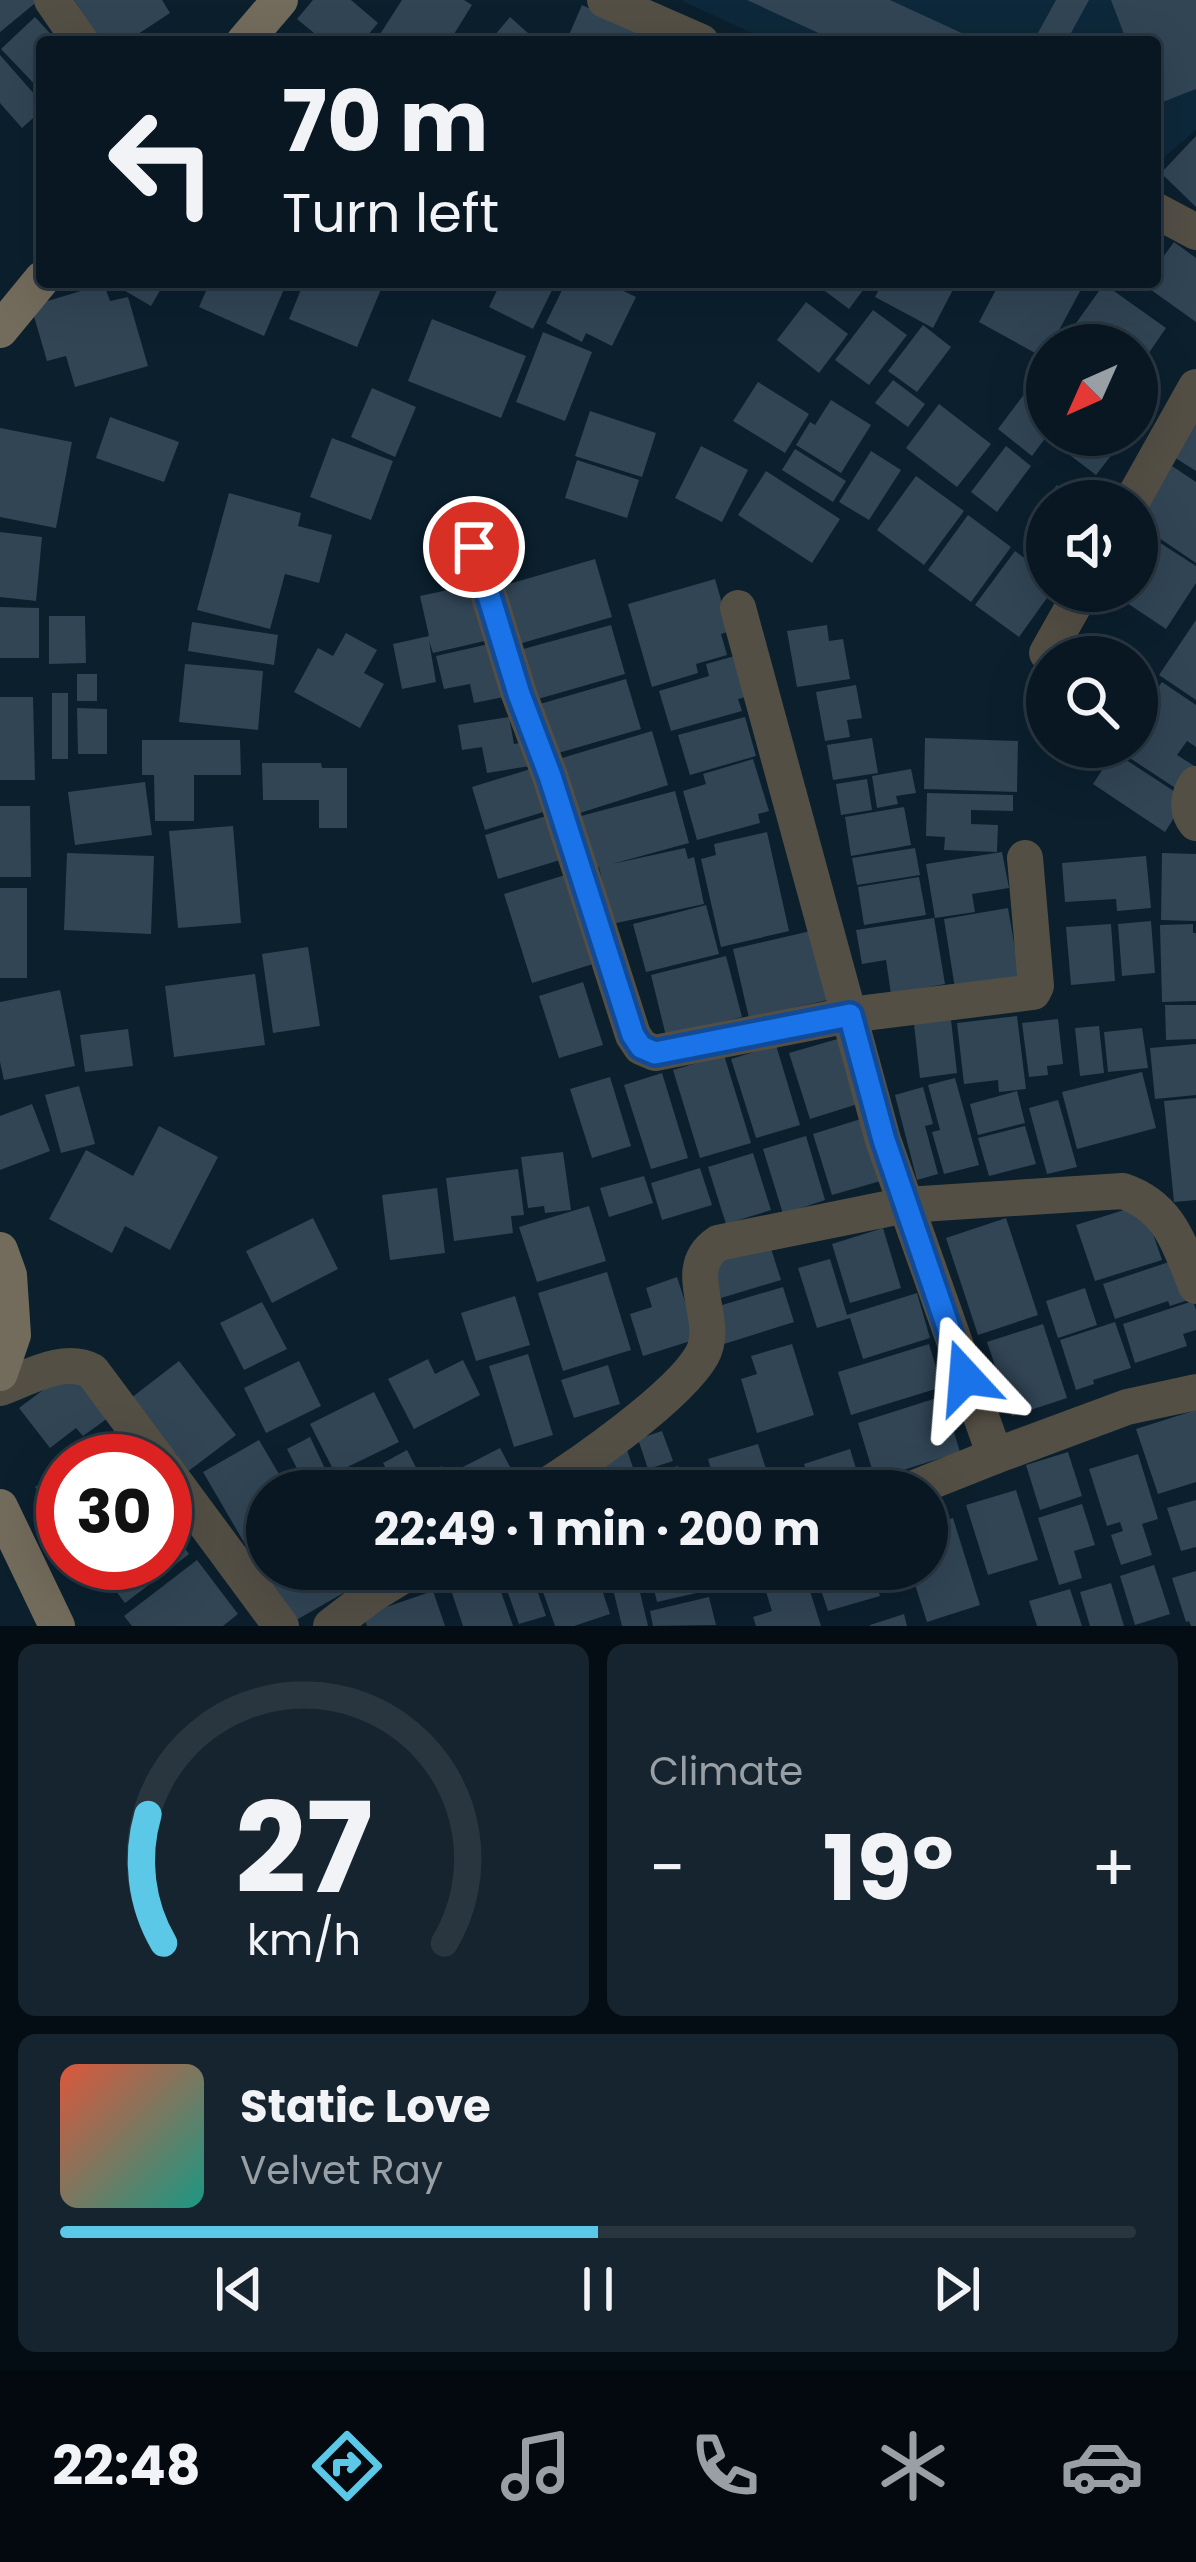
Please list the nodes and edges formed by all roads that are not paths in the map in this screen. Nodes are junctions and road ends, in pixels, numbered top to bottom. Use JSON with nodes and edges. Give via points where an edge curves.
{"nodes":[{"id":1,"x":52,"y":0,"type":"edge"},
{"id":2,"x":280,"y":0,"type":"edge"},
{"id":3,"x":604,"y":0,"type":"edge"},
{"id":4,"x":77,"y":36,"type":"edge"},
{"id":5,"x":249,"y":36,"type":"edge"},
{"id":6,"x":687,"y":36,"type":"edge"},
{"id":7,"x":1161,"y":213,"type":"edge"},
{"id":8,"x":1196,"y":232,"type":"edge"},
{"id":9,"x":36,"y":286,"type":"edge"},
{"id":10,"x":0,"y":330,"type":"edge"},
{"id":11,"x":1196,"y":387,"type":"edge"},
{"id":12,"x":1144,"y":480,"type":"edge"},
{"id":13,"x":474,"y":547,"type":"dead end"},
{"id":14,"x":738,"y":608,"type":"dead end"},
{"id":15,"x":1196,"y":784,"type":"edge"},
{"id":16,"x":1196,"y":823,"type":"edge"},
{"id":17,"x":1025,"y":858,"type":"dead end"},
{"id":18,"x":850,"y":1015,"type":"junction"},
{"id":19,"x":906,"y":1205,"type":"junction"},
{"id":20,"x":0,"y":1250,"type":"edge"},
{"id":21,"x":1196,"y":1286,"type":"edge"},
{"id":22,"x":0,"y":1373,"type":"edge"},
{"id":23,"x":0,"y":1388,"type":"edge"},
{"id":24,"x":1196,"y":1392,"type":"edge"},
{"id":25,"x":139,"y":1434,"type":"edge"},
{"id":26,"x":995,"y":1456,"type":"junction"},
{"id":27,"x":571,"y":1470,"type":"edge"},
{"id":28,"x":948,"y":1475,"type":"edge"},
{"id":29,"x":192,"y":1506,"type":"edge"},
{"id":30,"x":0,"y":1508,"type":"edge"},
{"id":31,"x":380,"y":1590,"type":"edge"},
{"id":32,"x":56,"y":1626,"type":"edge"},
{"id":33,"x":281,"y":1626,"type":"edge"},
{"id":34,"x":331,"y":1626,"type":"edge"}],
"edges":[{"from":1,"to":4,"type":"street"},
{"from":2,"to":5,"type":"street"},
{"from":3,"to":6,"type":"street"},
{"from":7,"to":8,"type":"street"},
{"from":9,"to":10,"type":"street"},
{"from":11,"to":12,"type":"street"},
{"from":13,"to":18,"type":"street","via":[[641,1047],[655,1053]]},
{"from":14,"to":18,"type":"street"},
{"from":15,"to":16,"type":"street","via":[[1188,804]]},
{"from":17,"to":18,"type":"street","via":[[1033,992]]},
{"from":18,"to":19,"type":"street"},
{"from":19,"to":21,"type":"street","via":[[1123,1191],[1141,1197],[1172,1228]]},
{"from":19,"to":26,"type":"street"},
{"from":19,"to":27,"type":"street","via":[[711,1247],[699,1271],[710,1333],[703,1353],[664,1396]]},
{"from":20,"to":22,"type":"street","via":[[13,1335]]},
{"from":23,"to":25,"type":"street","via":[[61,1366],[86,1367]]},
{"from":24,"to":26,"type":"street","via":[[1127,1407]]},
{"from":26,"to":28,"type":"street"},
{"from":29,"to":33,"type":"street"},
{"from":30,"to":32,"type":"street"},
{"from":31,"to":34,"type":"street"}]}
